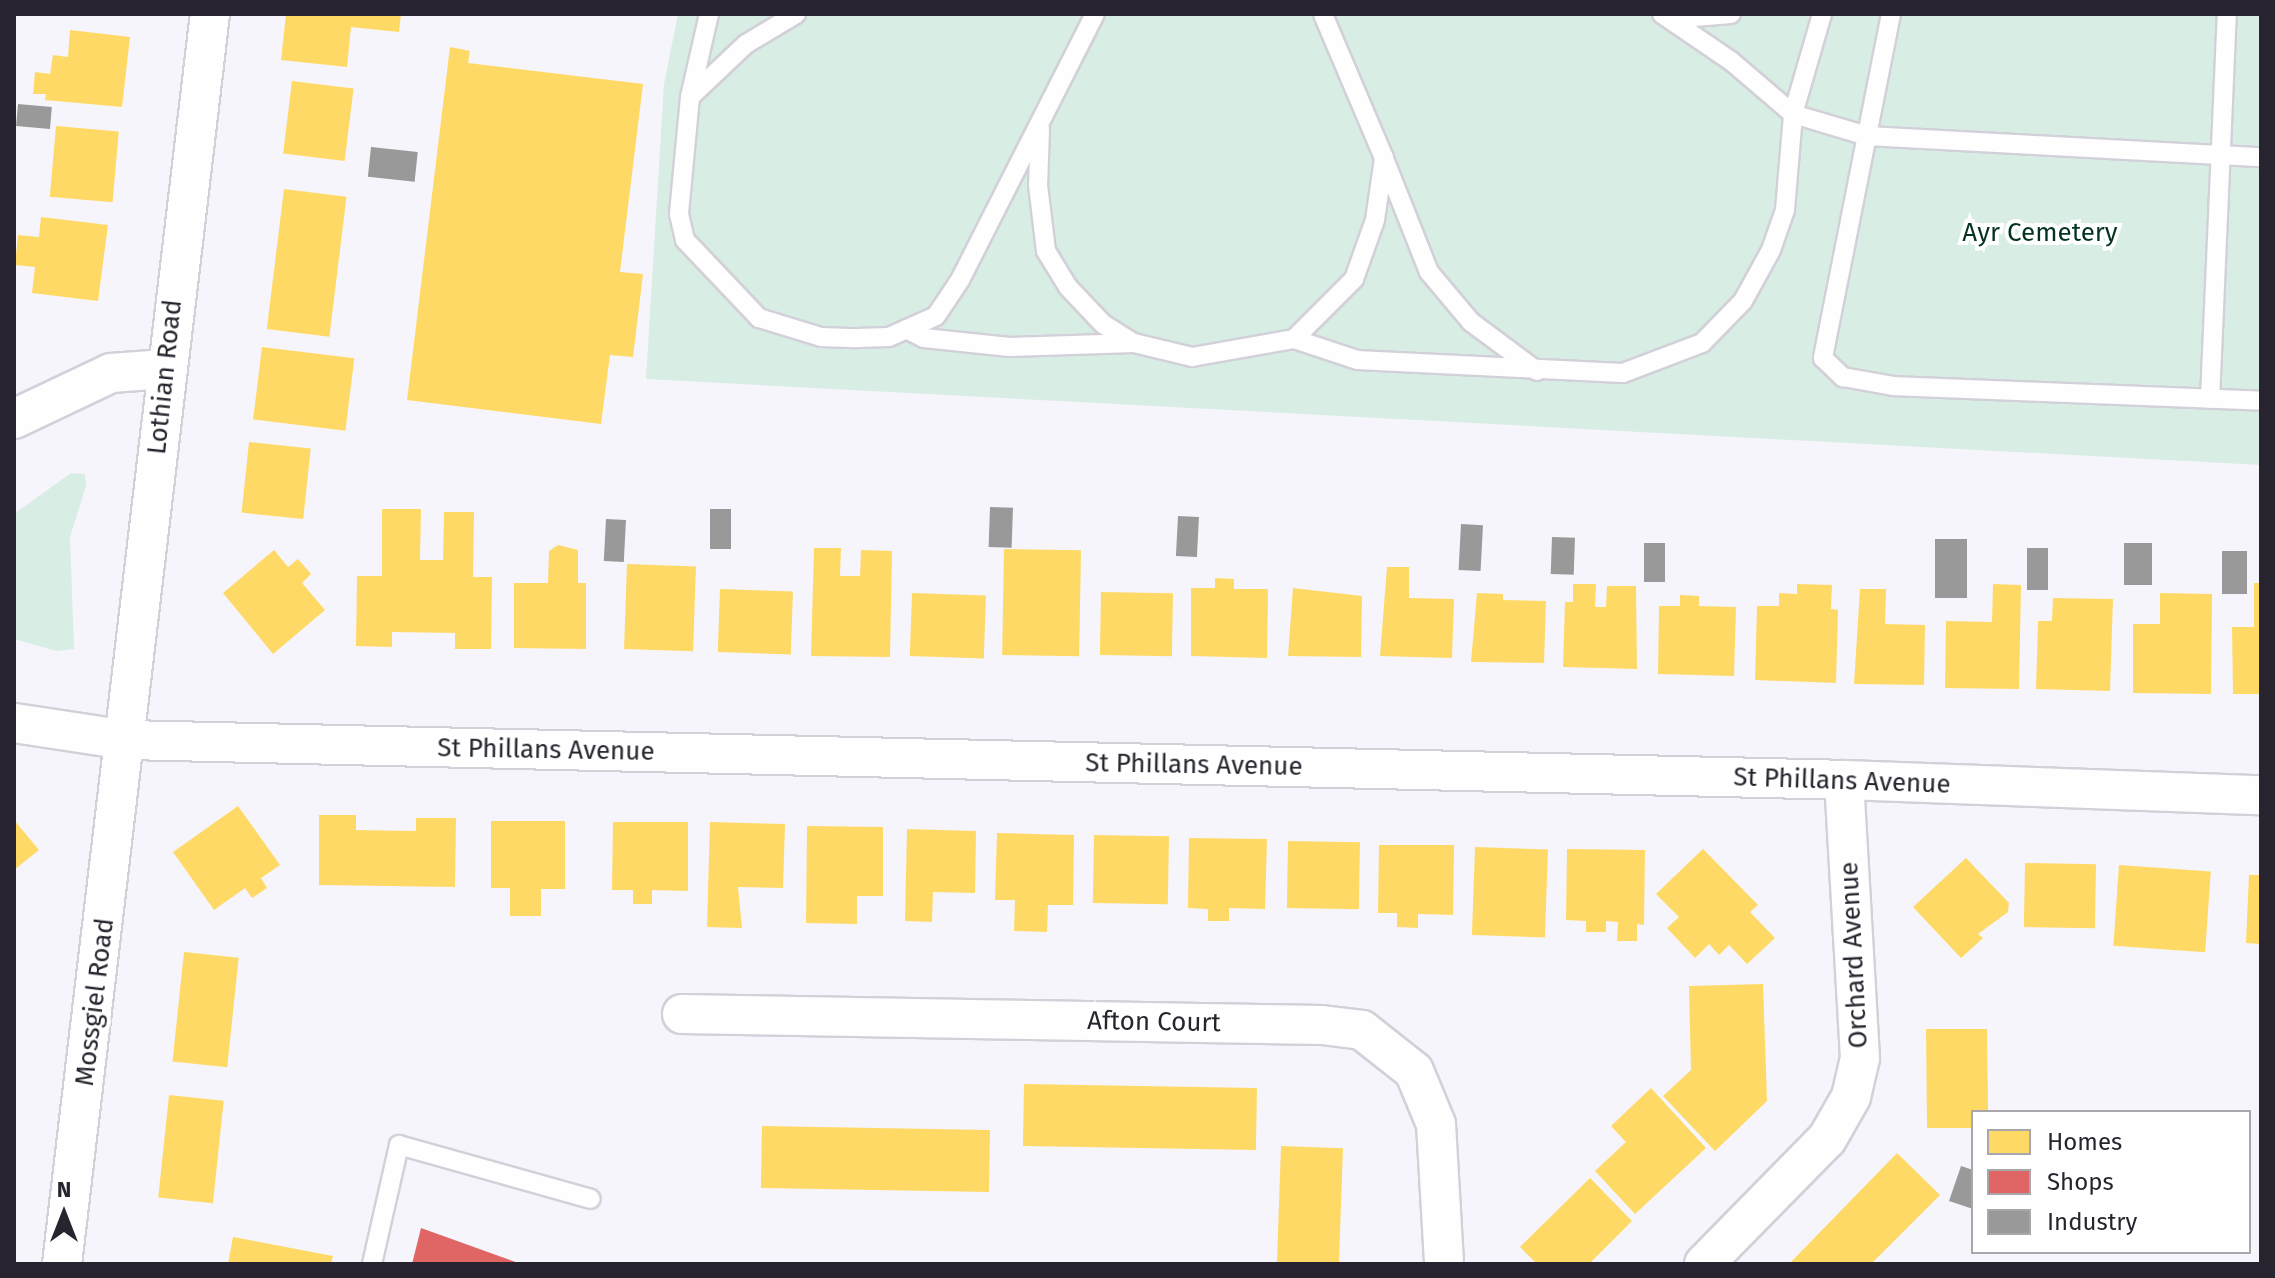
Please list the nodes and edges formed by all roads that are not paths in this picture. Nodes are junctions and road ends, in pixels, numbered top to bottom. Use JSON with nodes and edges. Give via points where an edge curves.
{"nodes":[{"id":1,"x":210,"y":14,"type":"edge"},
{"id":2,"x":709,"y":14,"type":"edge"},
{"id":3,"x":796,"y":14,"type":"edge"},
{"id":4,"x":1095,"y":14,"type":"edge"},
{"id":5,"x":1323,"y":14,"type":"edge"},
{"id":6,"x":1731,"y":14,"type":"edge"},
{"id":7,"x":1822,"y":14,"type":"edge"},
{"id":8,"x":1891,"y":14,"type":"edge"},
{"id":9,"x":2227,"y":14,"type":"edge"},
{"id":10,"x":1667,"y":16,"type":"edge"},
{"id":11,"x":690,"y":97,"type":"junction"},
{"id":12,"x":1793,"y":114,"type":"junction"},
{"id":13,"x":1040,"y":124,"type":"junction"},
{"id":14,"x":1867,"y":136,"type":"junction"},
{"id":15,"x":2221,"y":154,"type":"junction"},
{"id":16,"x":2261,"y":157,"type":"edge"},
{"id":17,"x":1384,"y":158,"type":"junction"},
{"id":18,"x":906,"y":329,"type":"junction"},
{"id":19,"x":1294,"y":339,"type":"junction"},
{"id":20,"x":1134,"y":343,"type":"junction"},
{"id":21,"x":165,"y":369,"type":"junction"},
{"id":22,"x":1537,"y":371,"type":"junction"},
{"id":23,"x":2210,"y":399,"type":"junction"},
{"id":24,"x":2261,"y":401,"type":"edge"},
{"id":25,"x":14,"y":419,"type":"edge"},
{"id":26,"x":14,"y":723,"type":"edge"},
{"id":27,"x":127,"y":740,"type":"junction"},
{"id":28,"x":1844,"y":780,"type":"junction"},
{"id":29,"x":2261,"y":795,"type":"edge"},
{"id":30,"x":682,"y":1014,"type":"dead end"},
{"id":31,"x":591,"y":1199,"type":"dead end"},
{"id":32,"x":62,"y":1264,"type":"edge"},
{"id":33,"x":372,"y":1264,"type":"edge"},
{"id":34,"x":1444,"y":1264,"type":"edge"},
{"id":35,"x":1704,"y":1264,"type":"edge"}],
"edges":[{"from":1,"to":21,"type":"street","name":"Lothian Road"},
{"from":2,"to":11,"type":"lane"},
{"from":3,"to":11,"type":"lane","via":[[746,44]]},
{"from":4,"to":13,"type":"lane"},
{"from":5,"to":17,"type":"lane"},
{"from":6,"to":10,"type":"lane"},
{"from":7,"to":12,"type":"lane"},
{"from":8,"to":14,"type":"lane"},
{"from":9,"to":15,"type":"lane"},
{"from":10,"to":12,"type":"lane"},
{"from":11,"to":18,"type":"lane","via":[[679,214],[685,240],[719,282],[759,318],[821,337],[889,337]]},
{"from":12,"to":14,"type":"lane"},
{"from":12,"to":22,"type":"lane","via":[[1785,210],[1771,250],[1743,301],[1702,343],[1623,373]]},
{"from":13,"to":18,"type":"lane","via":[[960,280],[936,316]]},
{"from":13,"to":20,"type":"lane","via":[[1038,185],[1046,251],[1085,306]]},
{"from":14,"to":15,"type":"lane"},
{"from":14,"to":23,"type":"lane","via":[[1823,358],[1843,377],[1894,386]]},
{"from":15,"to":16,"type":"lane"},
{"from":15,"to":23,"type":"lane"},
{"from":17,"to":19,"type":"lane","via":[[1375,220],[1354,279]]},
{"from":17,"to":22,"type":"lane","via":[[1429,272],[1471,322]]},
{"from":18,"to":20,"type":"lane","via":[[924,338],[1010,347]]},
{"from":19,"to":20,"type":"lane","via":[[1192,357]]},
{"from":19,"to":22,"type":"lane","via":[[1357,360]]},
{"from":21,"to":25,"type":"street","via":[[111,373]]},
{"from":21,"to":27,"type":"street","name":"Lothian Road"},
{"from":23,"to":24,"type":"lane"},
{"from":26,"to":27,"type":"street","name":"St Phillans Avenue"},
{"from":27,"to":28,"type":"street","name":"St Phillans Avenue"},
{"from":27,"to":32,"type":"street","name":"Mossgiel Road"},
{"from":28,"to":29,"type":"street","name":"St Phillans Avenue"},
{"from":28,"to":35,"type":"street","name":"Orchard Avenue","via":[[1860,1058],[1851,1097],[1827,1139]]},
{"from":30,"to":34,"type":"street","name":"Afton Court","via":[[1306,1024],[1362,1030],[1414,1071],[1436,1124]]},
{"from":31,"to":33,"type":"lane","via":[[399,1145]]}]}
